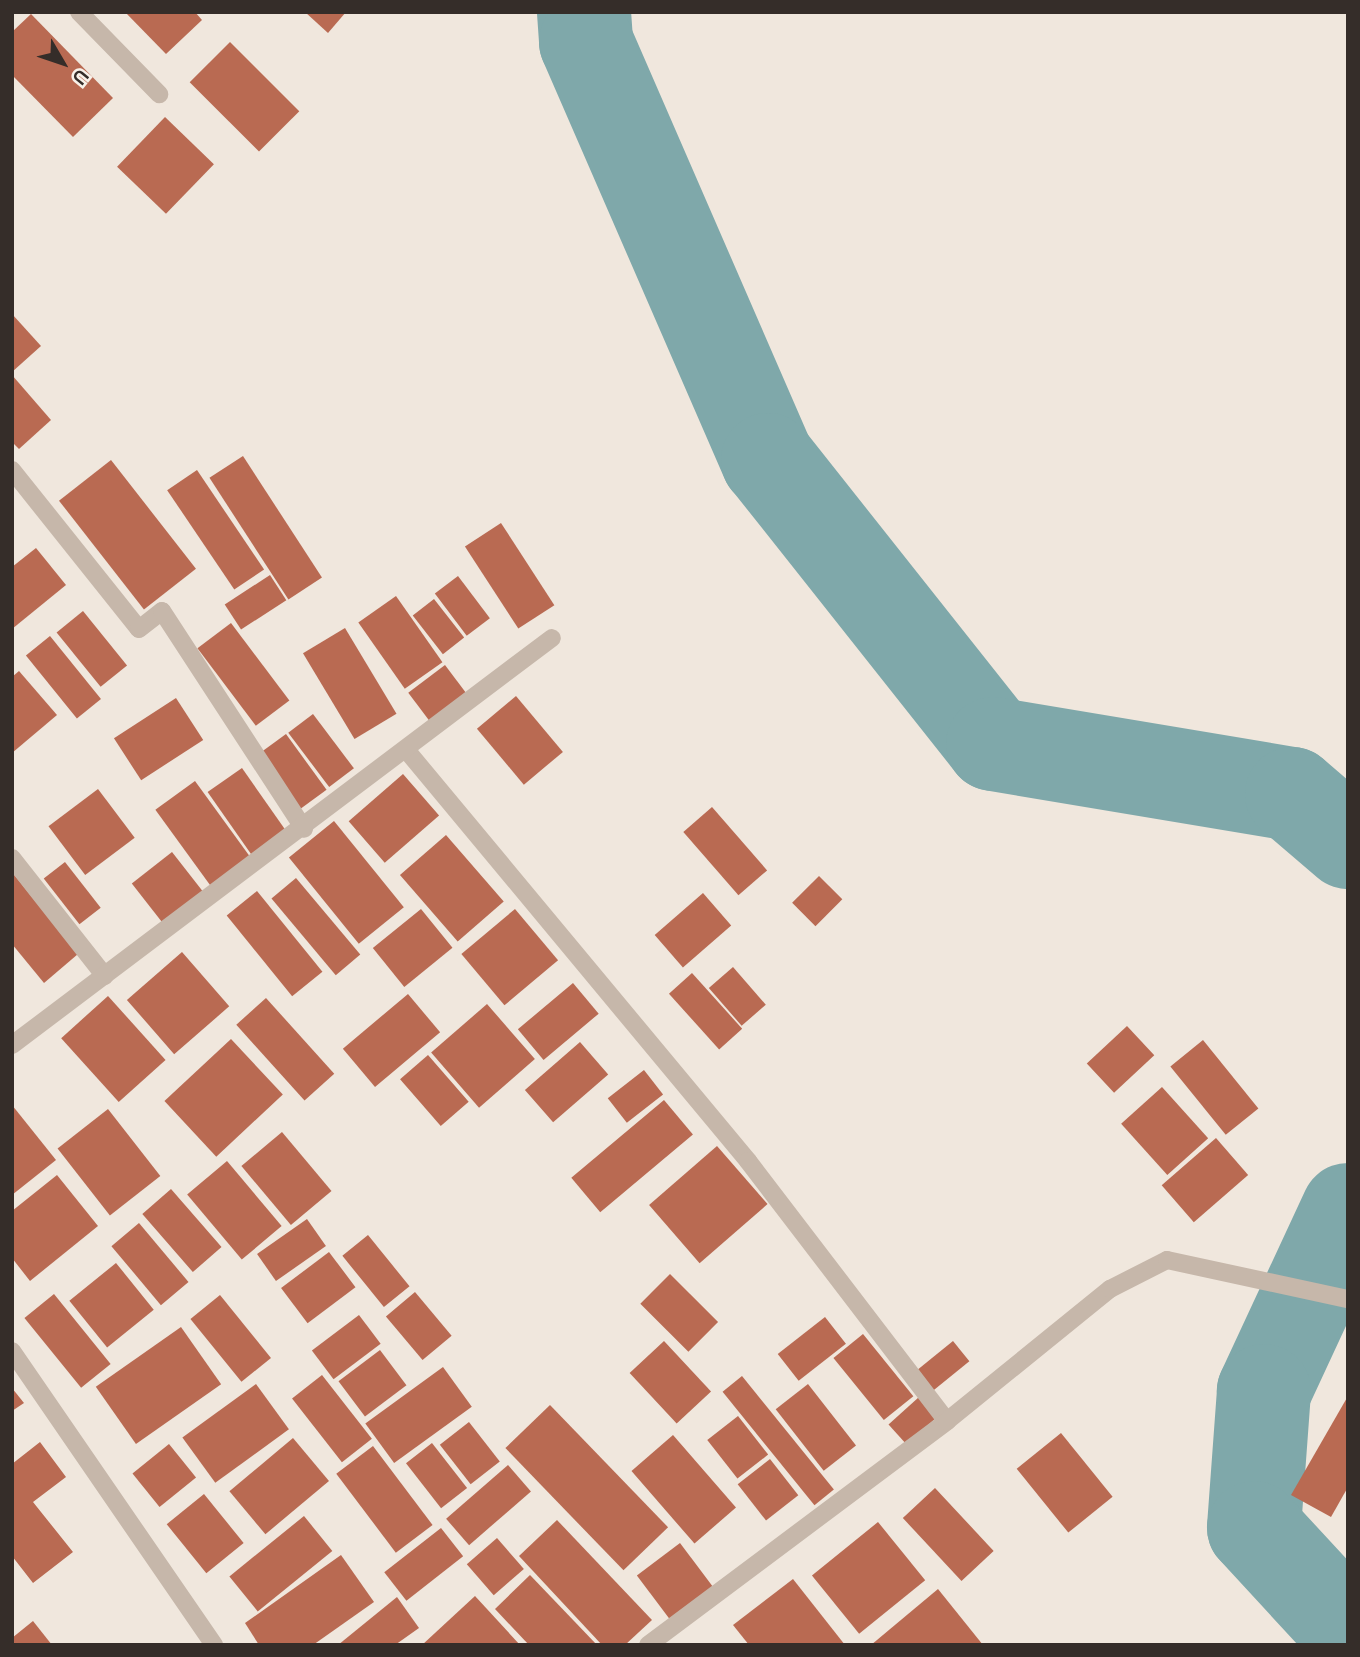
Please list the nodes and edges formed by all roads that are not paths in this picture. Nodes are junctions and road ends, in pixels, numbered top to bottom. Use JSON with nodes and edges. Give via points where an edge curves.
{"nodes":[{"id":1,"x":79,"y":12,"type":"edge"},
{"id":2,"x":159,"y":94,"type":"dead end"},
{"id":3,"x":12,"y":470,"type":"edge"},
{"id":4,"x":552,"y":638,"type":"dead end"},
{"id":5,"x":408,"y":752,"type":"junction"},
{"id":6,"x":303,"y":829,"type":"junction"},
{"id":7,"x":12,"y":858,"type":"edge"},
{"id":8,"x":105,"y":975,"type":"junction"},
{"id":9,"x":12,"y":1045,"type":"edge"},
{"id":10,"x":1348,"y":1299,"type":"edge"},
{"id":11,"x":12,"y":1351,"type":"edge"},
{"id":12,"x":947,"y":1421,"type":"junction"},
{"id":13,"x":214,"y":1645,"type":"edge"},
{"id":14,"x":648,"y":1645,"type":"edge"}],
"edges":[{"from":1,"to":2,"type":"street"},
{"from":3,"to":6,"type":"street","via":[[139,628],[162,611]]},
{"from":4,"to":5,"type":"street"},
{"from":5,"to":6,"type":"street"},
{"from":5,"to":12,"type":"street","via":[[748,1161]]},
{"from":6,"to":8,"type":"street"},
{"from":7,"to":8,"type":"street"},
{"from":8,"to":9,"type":"street"},
{"from":10,"to":12,"type":"street","via":[[1167,1260],[1110,1289]]},
{"from":11,"to":13,"type":"street"},
{"from":12,"to":14,"type":"street"}]}
